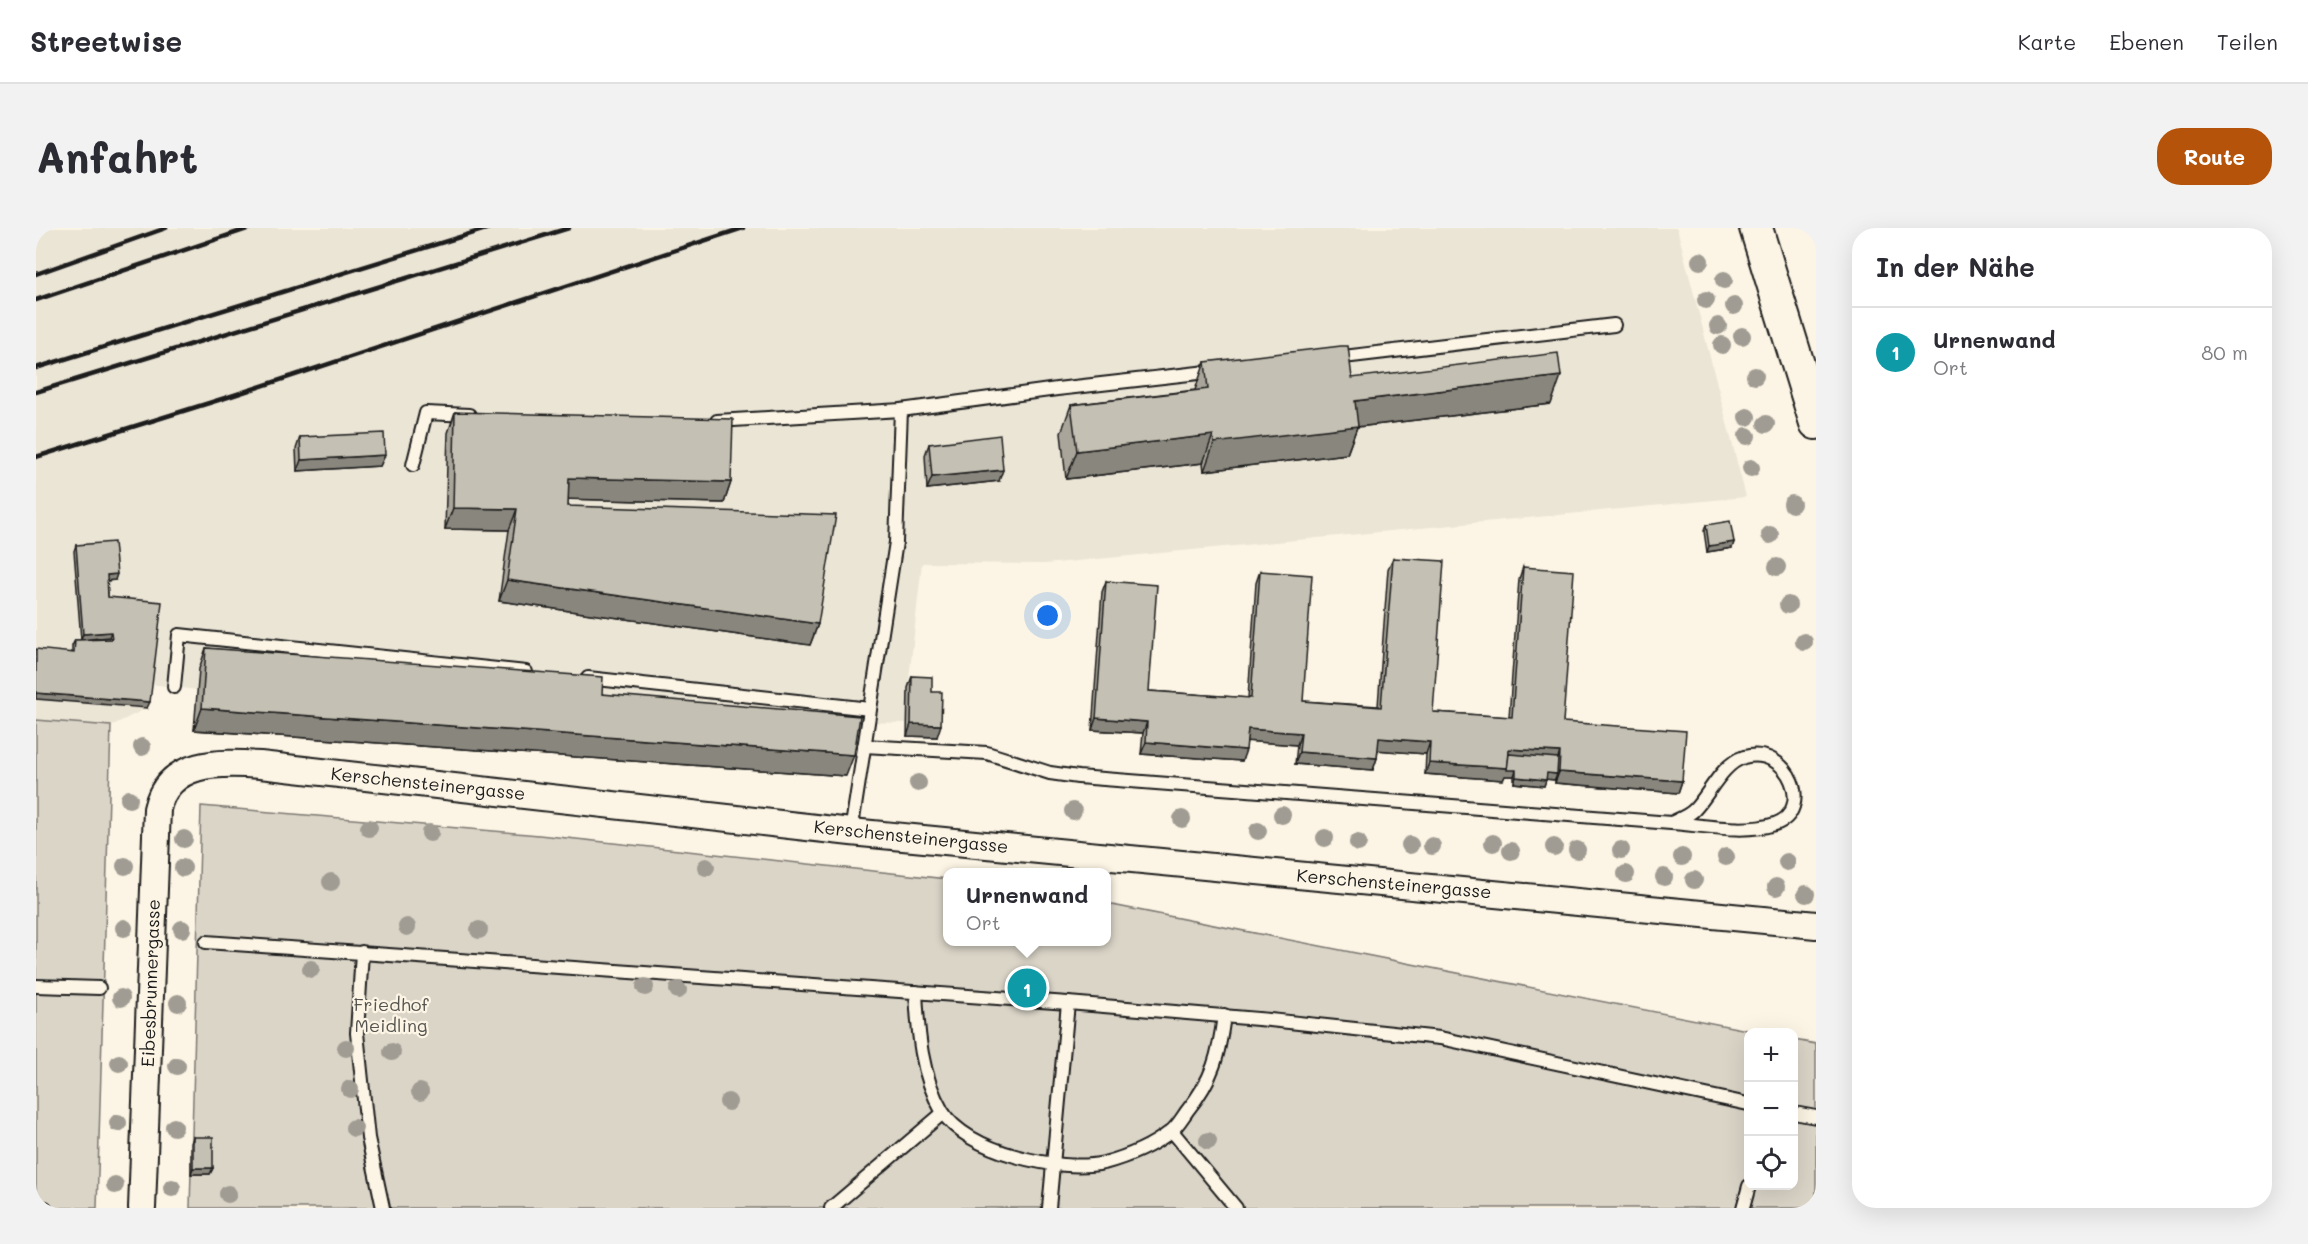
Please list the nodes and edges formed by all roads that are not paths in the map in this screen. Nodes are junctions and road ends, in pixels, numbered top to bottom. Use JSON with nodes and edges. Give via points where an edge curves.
{"nodes":[{"id":1,"x":1756,"y":228,"type":"edge"},
{"id":2,"x":1614,"y":325,"type":"dead end"},
{"id":3,"x":1318,"y":360,"type":"edge"},
{"id":4,"x":1235,"y":369,"type":"edge"},
{"id":5,"x":901,"y":410,"type":"junction"},
{"id":6,"x":486,"y":415,"type":"edge"},
{"id":7,"x":699,"y":421,"type":"edge"},
{"id":8,"x":1816,"y":423,"type":"edge"},
{"id":9,"x":413,"y":465,"type":"dead end"},
{"id":10,"x":542,"y":673,"type":"edge"},
{"id":11,"x":577,"y":677,"type":"edge"},
{"id":12,"x":174,"y":687,"type":"dead end"},
{"id":13,"x":870,"y":708,"type":"junction"},
{"id":14,"x":864,"y":746,"type":"junction"},
{"id":15,"x":186,"y":771,"type":"joint"},
{"id":16,"x":1671,"y":823,"type":"junction"},
{"id":17,"x":851,"y":832,"type":"junction"},
{"id":18,"x":1816,"y":925,"type":"edge"},
{"id":19,"x":206,"y":942,"type":"dead end"},
{"id":20,"x":362,"y":952,"type":"junction"},
{"id":21,"x":36,"y":986,"type":"edge"},
{"id":22,"x":99,"y":988,"type":"dead end"},
{"id":23,"x":916,"y":992,"type":"junction"},
{"id":24,"x":1068,"y":1002,"type":"junction"},
{"id":25,"x":1224,"y":1016,"type":"junction"},
{"id":26,"x":1744,"y":1103,"type":"edge"},
{"id":27,"x":943,"y":1113,"type":"junction"},
{"id":28,"x":1798,"y":1114,"type":"edge"},
{"id":29,"x":1816,"y":1117,"type":"edge"},
{"id":30,"x":1172,"y":1131,"type":"junction"},
{"id":31,"x":1054,"y":1164,"type":"junction"},
{"id":32,"x":1748,"y":1190,"type":"edge"},
{"id":33,"x":36,"y":1208,"type":"edge"},
{"id":34,"x":45,"y":1208,"type":"edge"},
{"id":35,"x":142,"y":1208,"type":"edge"},
{"id":36,"x":383,"y":1208,"type":"edge"},
{"id":37,"x":831,"y":1208,"type":"edge"},
{"id":38,"x":1049,"y":1208,"type":"edge"},
{"id":39,"x":1236,"y":1208,"type":"edge"},
{"id":40,"x":1743,"y":1208,"type":"edge"}],
"edges":[{"from":1,"to":8,"type":"street"},
{"from":2,"to":3,"type":"lane"},
{"from":4,"to":5,"type":"lane"},
{"from":5,"to":7,"type":"lane"},
{"from":5,"to":13,"type":"lane","via":[[898,524]]},
{"from":6,"to":9,"type":"lane","via":[[426,413]]},
{"from":10,"to":12,"type":"lane","via":[[179,635]]},
{"from":11,"to":13,"type":"lane"},
{"from":13,"to":14,"type":"lane"},
{"from":14,"to":16,"type":"lane","via":[[987,753],[1050,773],[1078,777]]},
{"from":14,"to":17,"type":"lane"},
{"from":15,"to":17,"type":"street","name":"Kerschensteinergasse","via":[[227,763],[260,765]]},
{"from":15,"to":35,"type":"street","name":"Eibesbrunnergasse","via":[[165,787],[157,809]]},
{"from":16,"to":16,"type":"lane","via":[[1758,828],[1778,823],[1787,817],[1793,803],[1791,777],[1772,759],[1746,757],[1728,768],[1693,811]]},
{"from":17,"to":18,"type":"street","name":"Kerschensteinergasse"},
{"from":19,"to":20,"type":"lane"},
{"from":20,"to":23,"type":"lane"},
{"from":20,"to":36,"type":"lane","via":[[357,1033],[368,1138]]},
{"from":21,"to":22,"type":"lane"},
{"from":23,"to":24,"type":"lane"},
{"from":23,"to":27,"type":"lane","via":[[928,1081]]},
{"from":24,"to":25,"type":"lane"},
{"from":24,"to":31,"type":"lane"},
{"from":25,"to":26,"type":"lane","via":[[1440,1038]]},
{"from":25,"to":30,"type":"lane","via":[[1219,1054],[1204,1090]]},
{"from":27,"to":31,"type":"lane","via":[[970,1137],[1008,1155]]},
{"from":27,"to":37,"type":"lane"},
{"from":28,"to":29,"type":"lane"},
{"from":30,"to":31,"type":"lane","via":[[1143,1148],[1103,1163]]},
{"from":30,"to":39,"type":"lane"},
{"from":31,"to":38,"type":"lane"},
{"from":32,"to":40,"type":"lane"},
{"from":33,"to":34,"type":"lane"}]}
